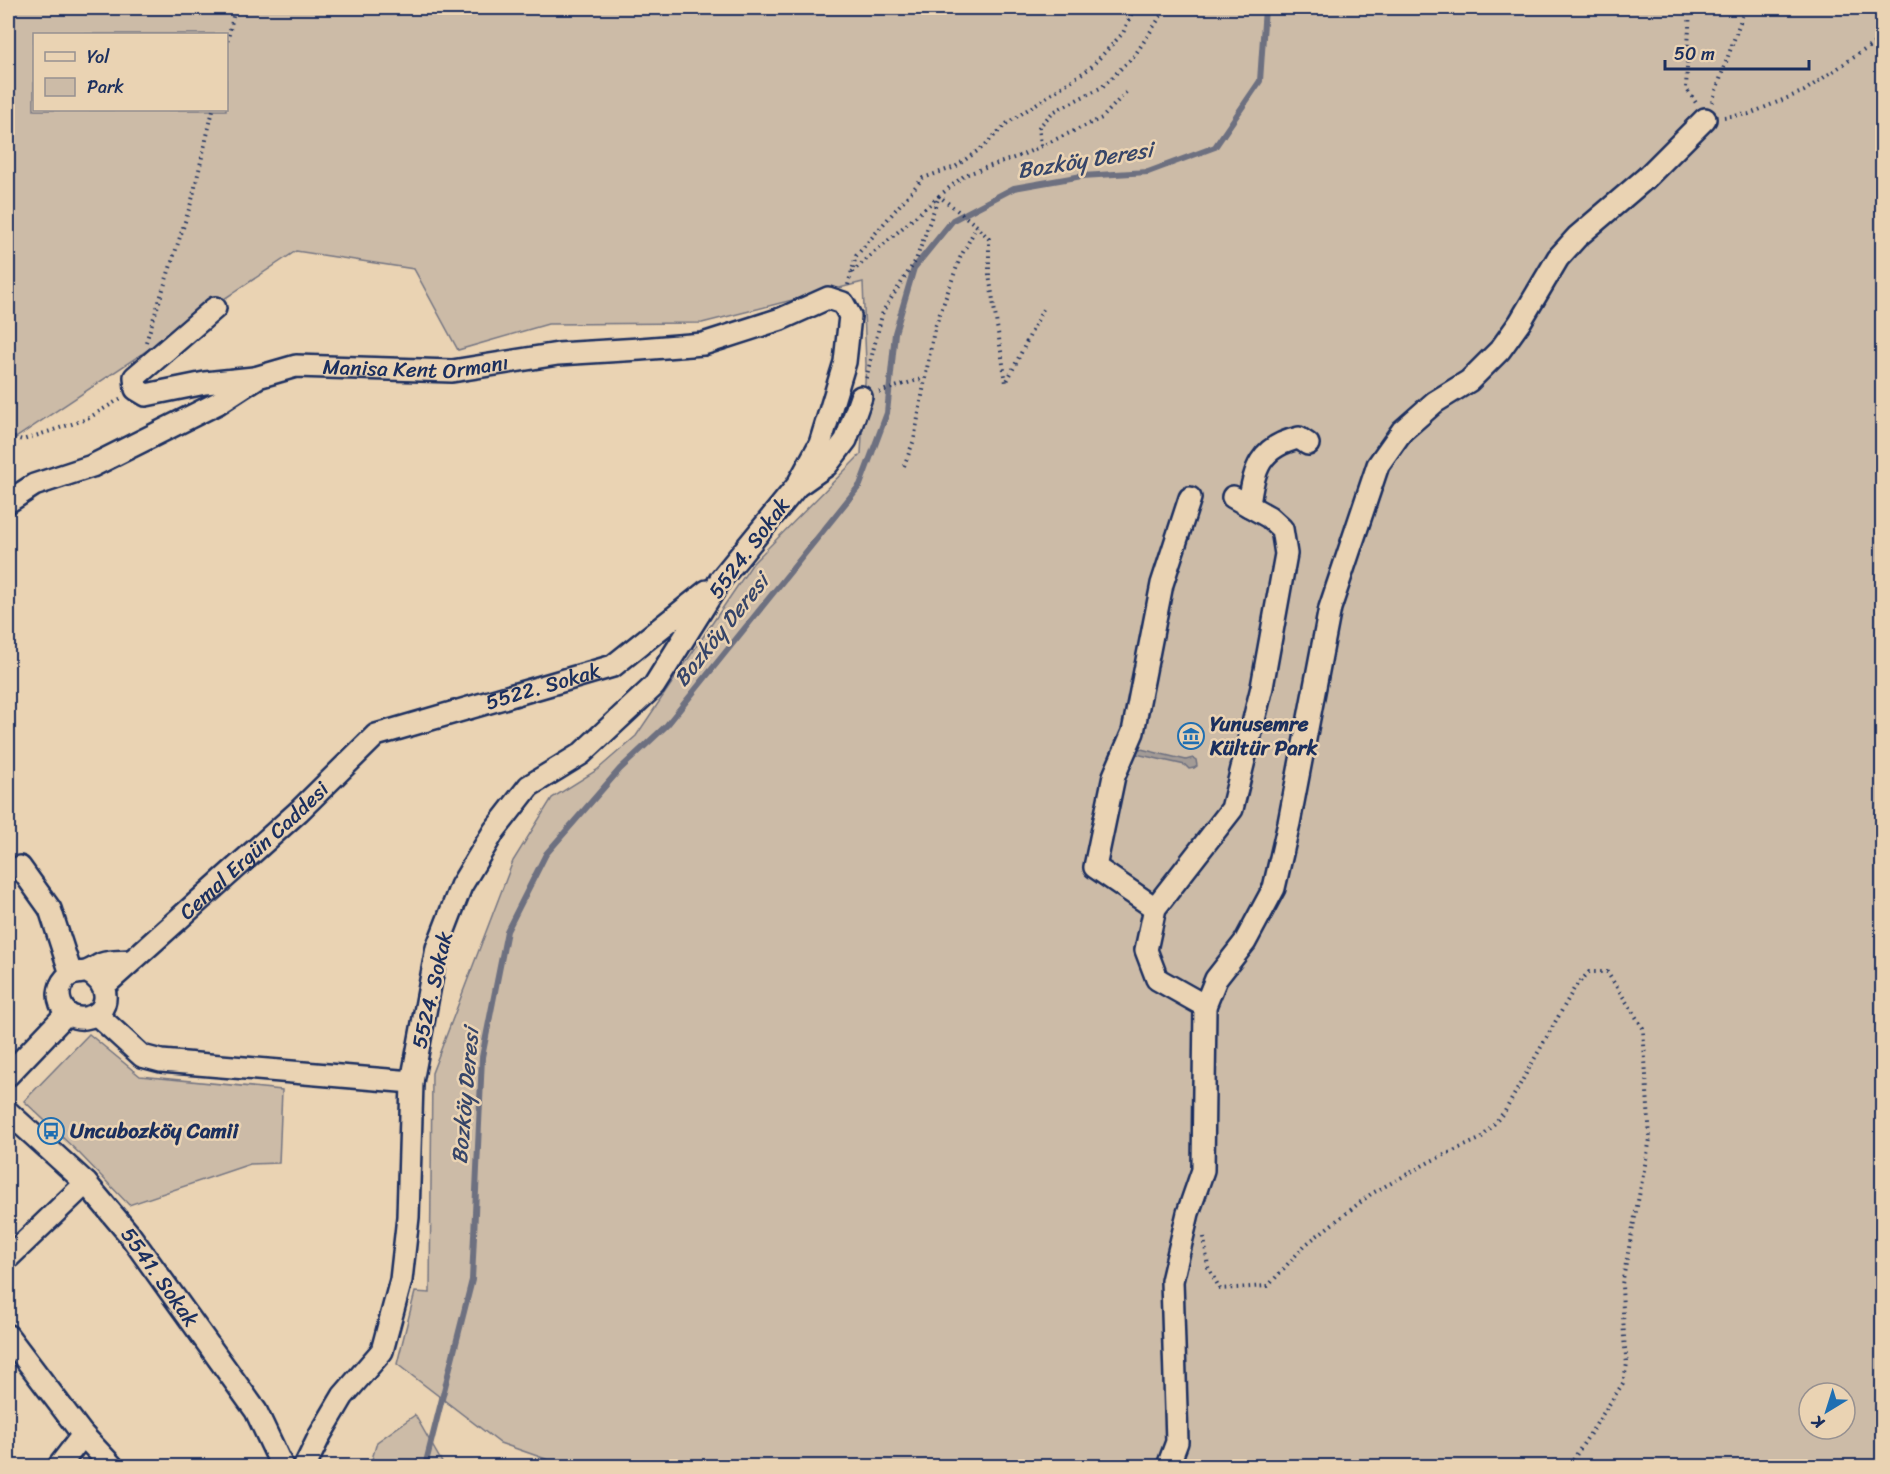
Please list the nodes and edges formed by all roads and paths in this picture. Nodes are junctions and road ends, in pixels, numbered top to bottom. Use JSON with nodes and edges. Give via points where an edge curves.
{"nodes":[{"id":1,"x":235,"y":8,"type":"edge"},
{"id":2,"x":1134,"y":8,"type":"edge"},
{"id":3,"x":1166,"y":8,"type":"edge"},
{"id":4,"x":1690,"y":8,"type":"edge"},
{"id":5,"x":1745,"y":8,"type":"edge"},
{"id":6,"x":228,"y":38,"type":"edge"},
{"id":7,"x":1882,"y":38,"type":"edge"},
{"id":8,"x":1128,"y":90,"type":"dead end"},
{"id":9,"x":213,"y":111,"type":"edge"},
{"id":10,"x":1705,"y":119,"type":"junction"},
{"id":11,"x":1041,"y":146,"type":"junction"},
{"id":12,"x":939,"y":196,"type":"junction"},
{"id":13,"x":975,"y":224,"type":"junction"},
{"id":14,"x":852,"y":272,"type":"junction"},
{"id":15,"x":843,"y":303,"type":"junction"},
{"id":16,"x":215,"y":308,"type":"dead end"},
{"id":17,"x":1043,"y":309,"type":"dead end"},
{"id":18,"x":146,"y":344,"type":"dead end"},
{"id":19,"x":258,"y":377,"type":"junction"},
{"id":20,"x":924,"y":378,"type":"junction"},
{"id":21,"x":136,"y":390,"type":"junction"},
{"id":22,"x":867,"y":395,"type":"junction"},
{"id":23,"x":8,"y":435,"type":"edge"},
{"id":24,"x":1308,"y":444,"type":"dead end"},
{"id":25,"x":904,"y":466,"type":"dead end"},
{"id":26,"x":797,"y":486,"type":"junction"},
{"id":27,"x":1190,"y":498,"type":"dead end"},
{"id":28,"x":8,"y":502,"type":"edge"},
{"id":29,"x":722,"y":579,"type":"junction"},
{"id":30,"x":376,"y":735,"type":"joint"},
{"id":31,"x":20,"y":867,"type":"dead end"},
{"id":32,"x":1155,"y":908,"type":"junction"},
{"id":33,"x":130,"y":961,"type":"junction"},
{"id":34,"x":79,"y":973,"type":"junction"},
{"id":35,"x":104,"y":986,"type":"junction"},
{"id":36,"x":1205,"y":1006,"type":"junction"},
{"id":37,"x":67,"y":1013,"type":"junction"},
{"id":38,"x":96,"y":1014,"type":"junction"},
{"id":39,"x":8,"y":1075,"type":"edge"},
{"id":40,"x":412,"y":1082,"type":"junction"},
{"id":41,"x":8,"y":1112,"type":"edge"},
{"id":42,"x":86,"y":1183,"type":"junction"},
{"id":43,"x":1203,"y":1234,"type":"dead end"},
{"id":44,"x":8,"y":1258,"type":"edge"},
{"id":45,"x":8,"y":1336,"type":"edge"},
{"id":46,"x":83,"y":1435,"type":"junction"},
{"id":47,"x":59,"y":1467,"type":"edge"},
{"id":48,"x":112,"y":1467,"type":"edge"},
{"id":49,"x":282,"y":1467,"type":"edge"},
{"id":50,"x":305,"y":1467,"type":"edge"},
{"id":51,"x":1168,"y":1467,"type":"edge"},
{"id":52,"x":1569,"y":1467,"type":"edge"}],
"edges":[{"from":1,"to":6,"type":"path"},
{"from":2,"to":14,"type":"path","via":[[1123,33],[1090,68],[1006,124],[983,147],[955,166],[923,178],[856,256]]},
{"from":3,"to":11,"type":"path","via":[[1135,55],[1102,87],[1053,112],[1039,127]]},
{"from":4,"to":10,"type":"path","via":[[1686,88]]},
{"from":5,"to":10,"type":"path"},
{"from":7,"to":10,"type":"path","via":[[1804,91],[1749,114]]},
{"from":8,"to":11,"type":"path","via":[[1102,118]]},
{"from":9,"to":18,"type":"path","via":[[192,200]]},
{"from":10,"to":36,"type":"street","via":[[1646,178],[1577,237],[1558,258],[1500,350],[1469,381],[1435,402],[1402,431],[1378,465],[1330,608],[1274,888],[1245,942],[1216,978]]},
{"from":11,"to":12,"type":"path","via":[[965,175]]},
{"from":12,"to":13,"type":"path"},
{"from":12,"to":14,"type":"path"},
{"from":12,"to":22,"type":"path","via":[[916,260],[883,311]]},
{"from":13,"to":17,"type":"path","via":[[989,239],[989,275],[1006,383]]},
{"from":13,"to":20,"type":"path","via":[[934,330]]},
{"from":14,"to":15,"type":"path"},
{"from":15,"to":19,"type":"street","name":"Manisa Kent Ormanı","via":[[828,298],[781,319],[702,344],[558,354],[452,371],[296,366]]},
{"from":15,"to":26,"type":"street","name":"5524. Sokak","via":[[850,316],[845,362],[820,444]]},
{"from":16,"to":21,"type":"street","via":[[135,377]]},
{"from":19,"to":21,"type":"street","via":[[205,382],[146,395]]},
{"from":19,"to":28,"type":"street","name":"Manisa Kent Ormanı","via":[[218,403],[92,466],[34,485]]},
{"from":20,"to":22,"type":"path"},
{"from":20,"to":25,"type":"path","via":[[914,440]]},
{"from":21,"to":23,"type":"path","via":[[87,419],[23,440]]},
{"from":22,"to":26,"type":"street","via":[[846,440],[827,465]]},
{"from":24,"to":32,"type":"street","via":[[1299,438],[1282,441],[1267,452],[1241,502],[1269,517],[1282,530],[1286,554],[1262,687],[1232,809]]},
{"from":26,"to":29,"type":"street","name":"5524. Sokak"},
{"from":27,"to":32,"type":"street","via":[[1162,584],[1133,732],[1114,776],[1095,867]]},
{"from":29,"to":30,"type":"street","name":"5522. Sokak","via":[[613,666]]},
{"from":29,"to":40,"type":"street","name":"5524. Sokak","via":[[654,686],[581,754],[529,786],[494,831],[460,886],[437,948]]},
{"from":30,"to":33,"type":"street","name":"Cemal Ergün Caddesi","via":[[299,811]]},
{"from":31,"to":34,"type":"street","via":[[50,909]]},
{"from":32,"to":36,"type":"street","via":[[1146,950],[1157,979]]},
{"from":33,"to":34,"type":"street","via":[[104,963]]},
{"from":33,"to":35,"type":"street","name":"Cemal Ergün Caddesi"},
{"from":34,"to":35,"type":"street","via":[[100,980]]},
{"from":34,"to":37,"type":"street","via":[[65,978],[58,992]]},
{"from":35,"to":38,"type":"street","via":[[104,1002]]},
{"from":36,"to":51,"type":"street","via":[[1203,1170],[1172,1281],[1177,1442]]},
{"from":37,"to":38,"type":"street","via":[[81,1019]]},
{"from":37,"to":39,"type":"street"},
{"from":38,"to":40,"type":"street","via":[[142,1056],[161,1061]]},
{"from":40,"to":50,"type":"street","name":"5524. Sokak","via":[[408,1217],[402,1269],[382,1351],[343,1396]]},
{"from":41,"to":42,"type":"street","name":"5541. Sokak"},
{"from":42,"to":44,"type":"street"},
{"from":42,"to":49,"type":"street","name":"5541. Sokak","via":[[129,1234],[256,1411]]},
{"from":43,"to":52,"type":"path","via":[[1208,1267],[1221,1289],[1268,1286],[1305,1245],[1371,1194],[1482,1138],[1505,1111],[1575,987],[1589,972],[1606,972],[1643,1028],[1650,1139],[1622,1284],[1627,1364],[1623,1383]]},
{"from":45,"to":46,"type":"street"},
{"from":46,"to":47,"type":"street"},
{"from":46,"to":48,"type":"street"}]}
